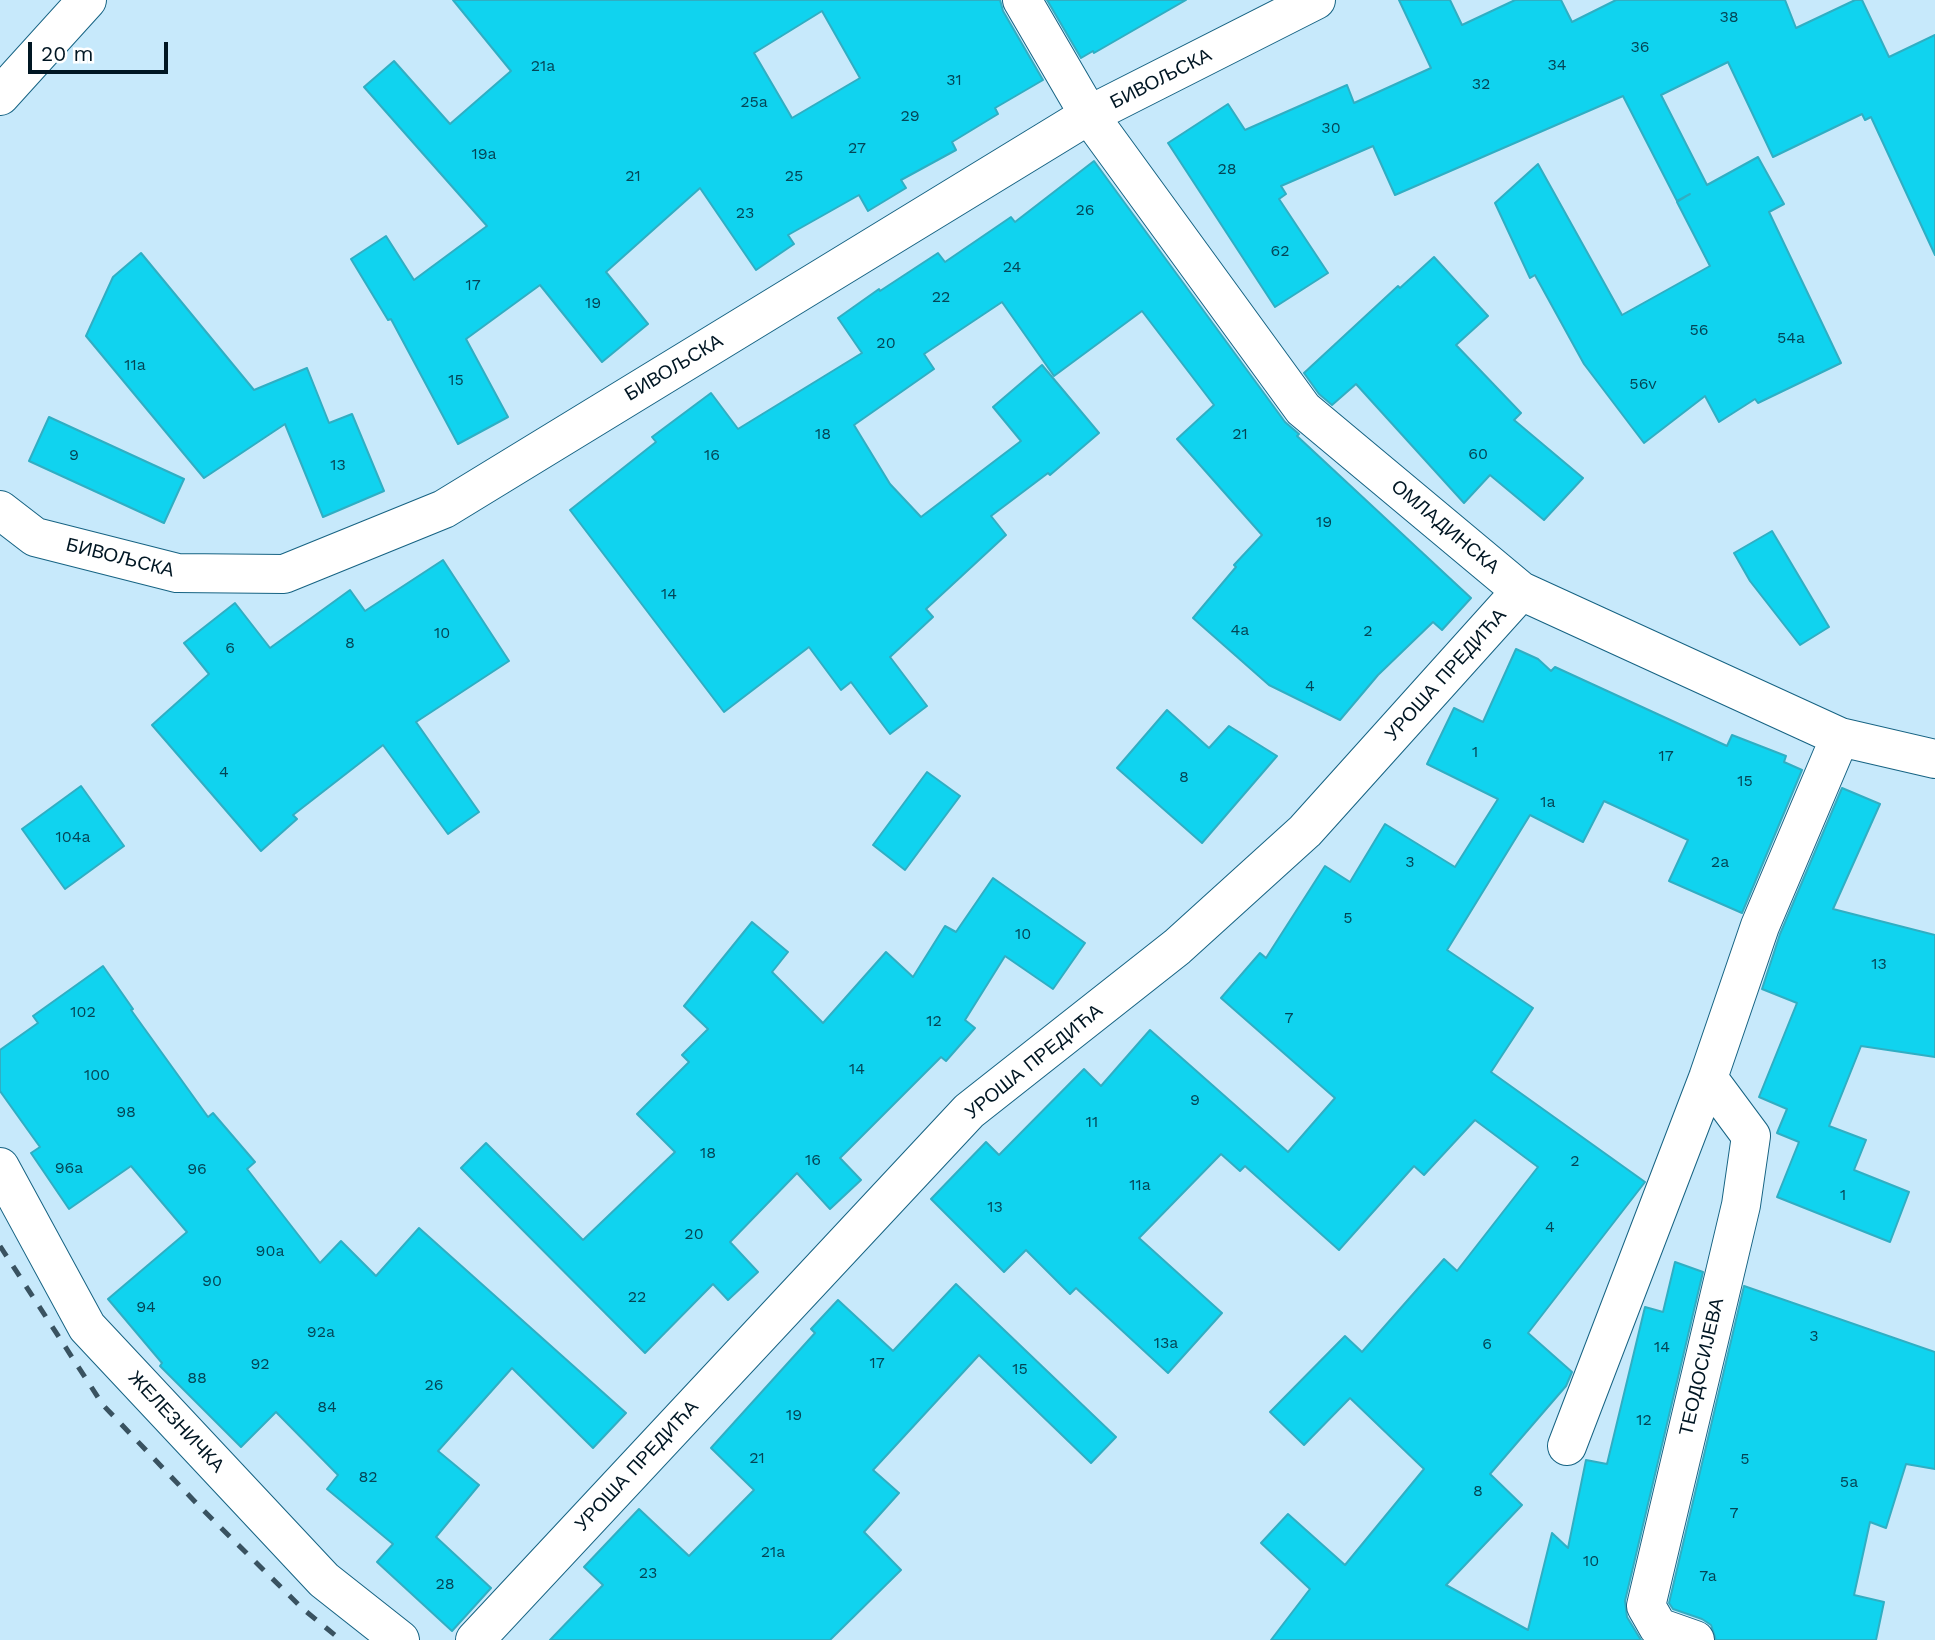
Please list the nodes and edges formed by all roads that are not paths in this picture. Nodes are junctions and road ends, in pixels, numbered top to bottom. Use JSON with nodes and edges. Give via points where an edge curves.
{"nodes":[{"id":1,"x":87,"y":0,"type":"edge"},
{"id":2,"x":1022,"y":0,"type":"edge"},
{"id":3,"x":1316,"y":0,"type":"edge"},
{"id":4,"x":0,"y":96,"type":"edge"},
{"id":5,"x":1089,"y":115,"type":"junction"},
{"id":6,"x":0,"y":510,"type":"edge"},
{"id":7,"x":1521,"y":591,"type":"junction"},
{"id":8,"x":1840,"y":737,"type":"junction"},
{"id":9,"x":1935,"y":759,"type":"edge"},
{"id":10,"x":1708,"y":1077,"type":"junction"},
{"id":11,"x":0,"y":1167,"type":"edge"},
{"id":12,"x":1567,"y":1446,"type":"dead end"},
{"id":13,"x":400,"y":1640,"type":"edge"},
{"id":14,"x":475,"y":1640,"type":"edge"},
{"id":15,"x":1695,"y":1640,"type":"edge"}],
"edges":[{"from":1,"to":4,"type":"street"},
{"from":2,"to":5,"type":"street","name":"ОМЛАДИНСКА"},
{"from":3,"to":5,"type":"street","name":"БИВОЉСКА"},
{"from":5,"to":6,"type":"street","name":"БИВОЉСКА","via":[[444,509],[284,574],[177,573],[35,537]]},
{"from":5,"to":7,"type":"street","name":"ОМЛАДИНСКА","via":[[1303,408]]},
{"from":7,"to":8,"type":"street","name":"ОМЛАДИНСКА"},
{"from":7,"to":14,"type":"street","name":"УРОША ПРЕДИЋА","via":[[1305,831],[1177,947],[969,1111]]},
{"from":8,"to":9,"type":"street","name":"ОМЛАДИНСКА"},
{"from":8,"to":10,"type":"street","via":[[1760,926]]},
{"from":10,"to":12,"type":"street"},
{"from":10,"to":15,"type":"street","name":"ТЕОДОСИЈЕВА","via":[[1751,1136],[1741,1205],[1646,1606],[1658,1627]]},
{"from":11,"to":13,"type":"street","name":"ЖЕЛЕЗНИЧКА","via":[[87,1327],[324,1580]]}]}
